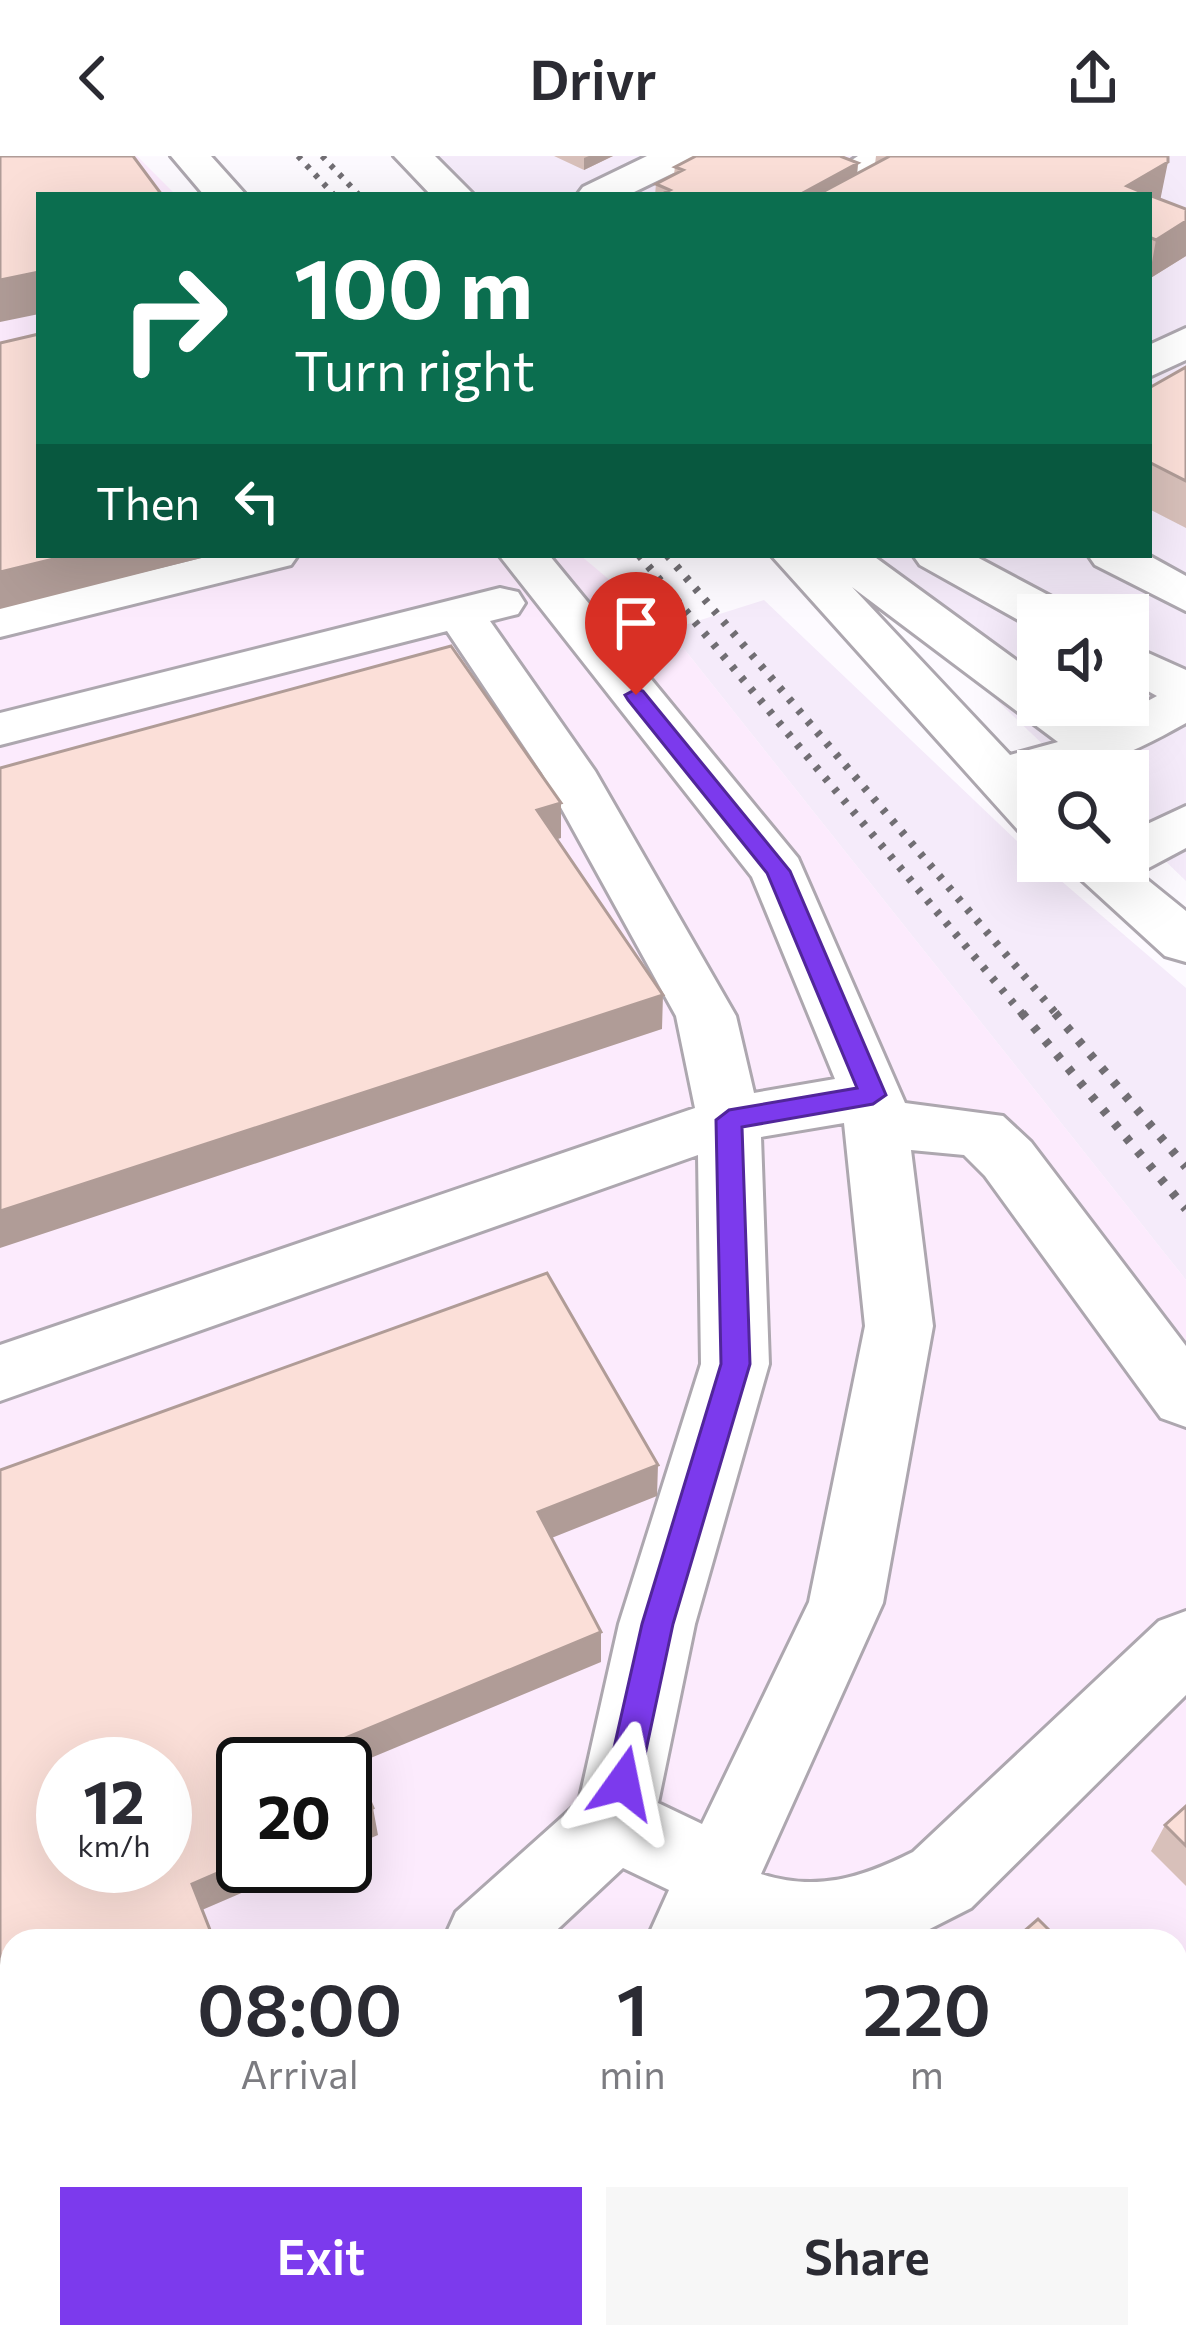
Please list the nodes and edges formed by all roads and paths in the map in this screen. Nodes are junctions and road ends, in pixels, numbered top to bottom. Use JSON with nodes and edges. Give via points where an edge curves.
{"nodes":[{"id":1,"x":190,"y":156,"type":"edge"},
{"id":2,"x":413,"y":156,"type":"edge"},
{"id":3,"x":678,"y":156,"type":"edge"},
{"id":4,"x":886,"y":156,"type":"edge"},
{"id":5,"x":223,"y":192,"type":"edge"},
{"id":6,"x":451,"y":192,"type":"edge"},
{"id":7,"x":603,"y":192,"type":"edge"},
{"id":8,"x":824,"y":192,"type":"edge"},
{"id":9,"x":1186,"y":341,"type":"edge"},
{"id":10,"x":1152,"y":362,"type":"edge"},
{"id":11,"x":262,"y":558,"type":"edge"},
{"id":12,"x":943,"y":558,"type":"edge"},
{"id":13,"x":1117,"y":558,"type":"edge"},
{"id":14,"x":823,"y":559,"type":"edge"},
{"id":15,"x":537,"y":573,"type":"edge"},
{"id":16,"x":1186,"y":596,"type":"edge"},
{"id":17,"x":1017,"y":598,"type":"edge"},
{"id":18,"x":460,"y":614,"type":"junction"},
{"id":19,"x":0,"y":622,"type":"edge"},
{"id":20,"x":1149,"y":671,"type":"edge"},
{"id":21,"x":1017,"y":688,"type":"edge"},
{"id":22,"x":1186,"y":691,"type":"edge"},
{"id":23,"x":1186,"y":702,"type":"edge"},
{"id":24,"x":1071,"y":726,"type":"edge"},
{"id":25,"x":0,"y":729,"type":"edge"},
{"id":26,"x":1100,"y":748,"type":"junction"},
{"id":27,"x":996,"y":776,"type":"junction"},
{"id":28,"x":1017,"y":797,"type":"edge"},
{"id":29,"x":1149,"y":869,"type":"edge"},
{"id":30,"x":1186,"y":943,"type":"edge"},
{"id":31,"x":874,"y":1110,"type":"junction"},
{"id":32,"x":729,"y":1120,"type":"junction"},
{"id":33,"x":0,"y":1373,"type":"edge"},
{"id":34,"x":1186,"y":1398,"type":"edge"},
{"id":35,"x":1186,"y":1645,"type":"edge"},
{"id":36,"x":614,"y":1823,"type":"junction"},
{"id":37,"x":706,"y":1903,"type":"edge"},
{"id":38,"x":498,"y":1929,"type":"edge"},
{"id":39,"x":781,"y":1929,"type":"edge"},
{"id":40,"x":817,"y":1929,"type":"edge"}],
"edges":[{"from":1,"to":5,"type":"street"},
{"from":2,"to":6,"type":"street"},
{"from":3,"to":7,"type":"street"},
{"from":4,"to":8,"type":"street"},
{"from":9,"to":10,"type":"street"},
{"from":11,"to":19,"type":"street"},
{"from":12,"to":17,"type":"street"},
{"from":13,"to":16,"type":"street"},
{"from":14,"to":21,"type":"street"},
{"from":14,"to":27,"type":"street"},
{"from":15,"to":18,"type":"street"},
{"from":15,"to":31,"type":"street","via":[[778,871]]},
{"from":18,"to":25,"type":"street"},
{"from":18,"to":32,"type":"street","via":[[568,771],[706,1016]]},
{"from":20,"to":22,"type":"street"},
{"from":23,"to":26,"type":"street"},
{"from":24,"to":26,"type":"street"},
{"from":26,"to":27,"type":"street"},
{"from":27,"to":28,"type":"street"},
{"from":29,"to":30,"type":"street"},
{"from":31,"to":32,"type":"street"},
{"from":31,"to":34,"type":"street","via":[[981,1133]]},
{"from":31,"to":37,"type":"street","via":[[899,1326],[846,1603]]},
{"from":32,"to":33,"type":"street"},
{"from":32,"to":36,"type":"street","via":[[735,1364],[657,1624]]},
{"from":35,"to":40,"type":"street","via":[[942,1880],[870,1916]]},
{"from":36,"to":37,"type":"street"},
{"from":36,"to":38,"type":"street"},
{"from":37,"to":39,"type":"street"}]}
